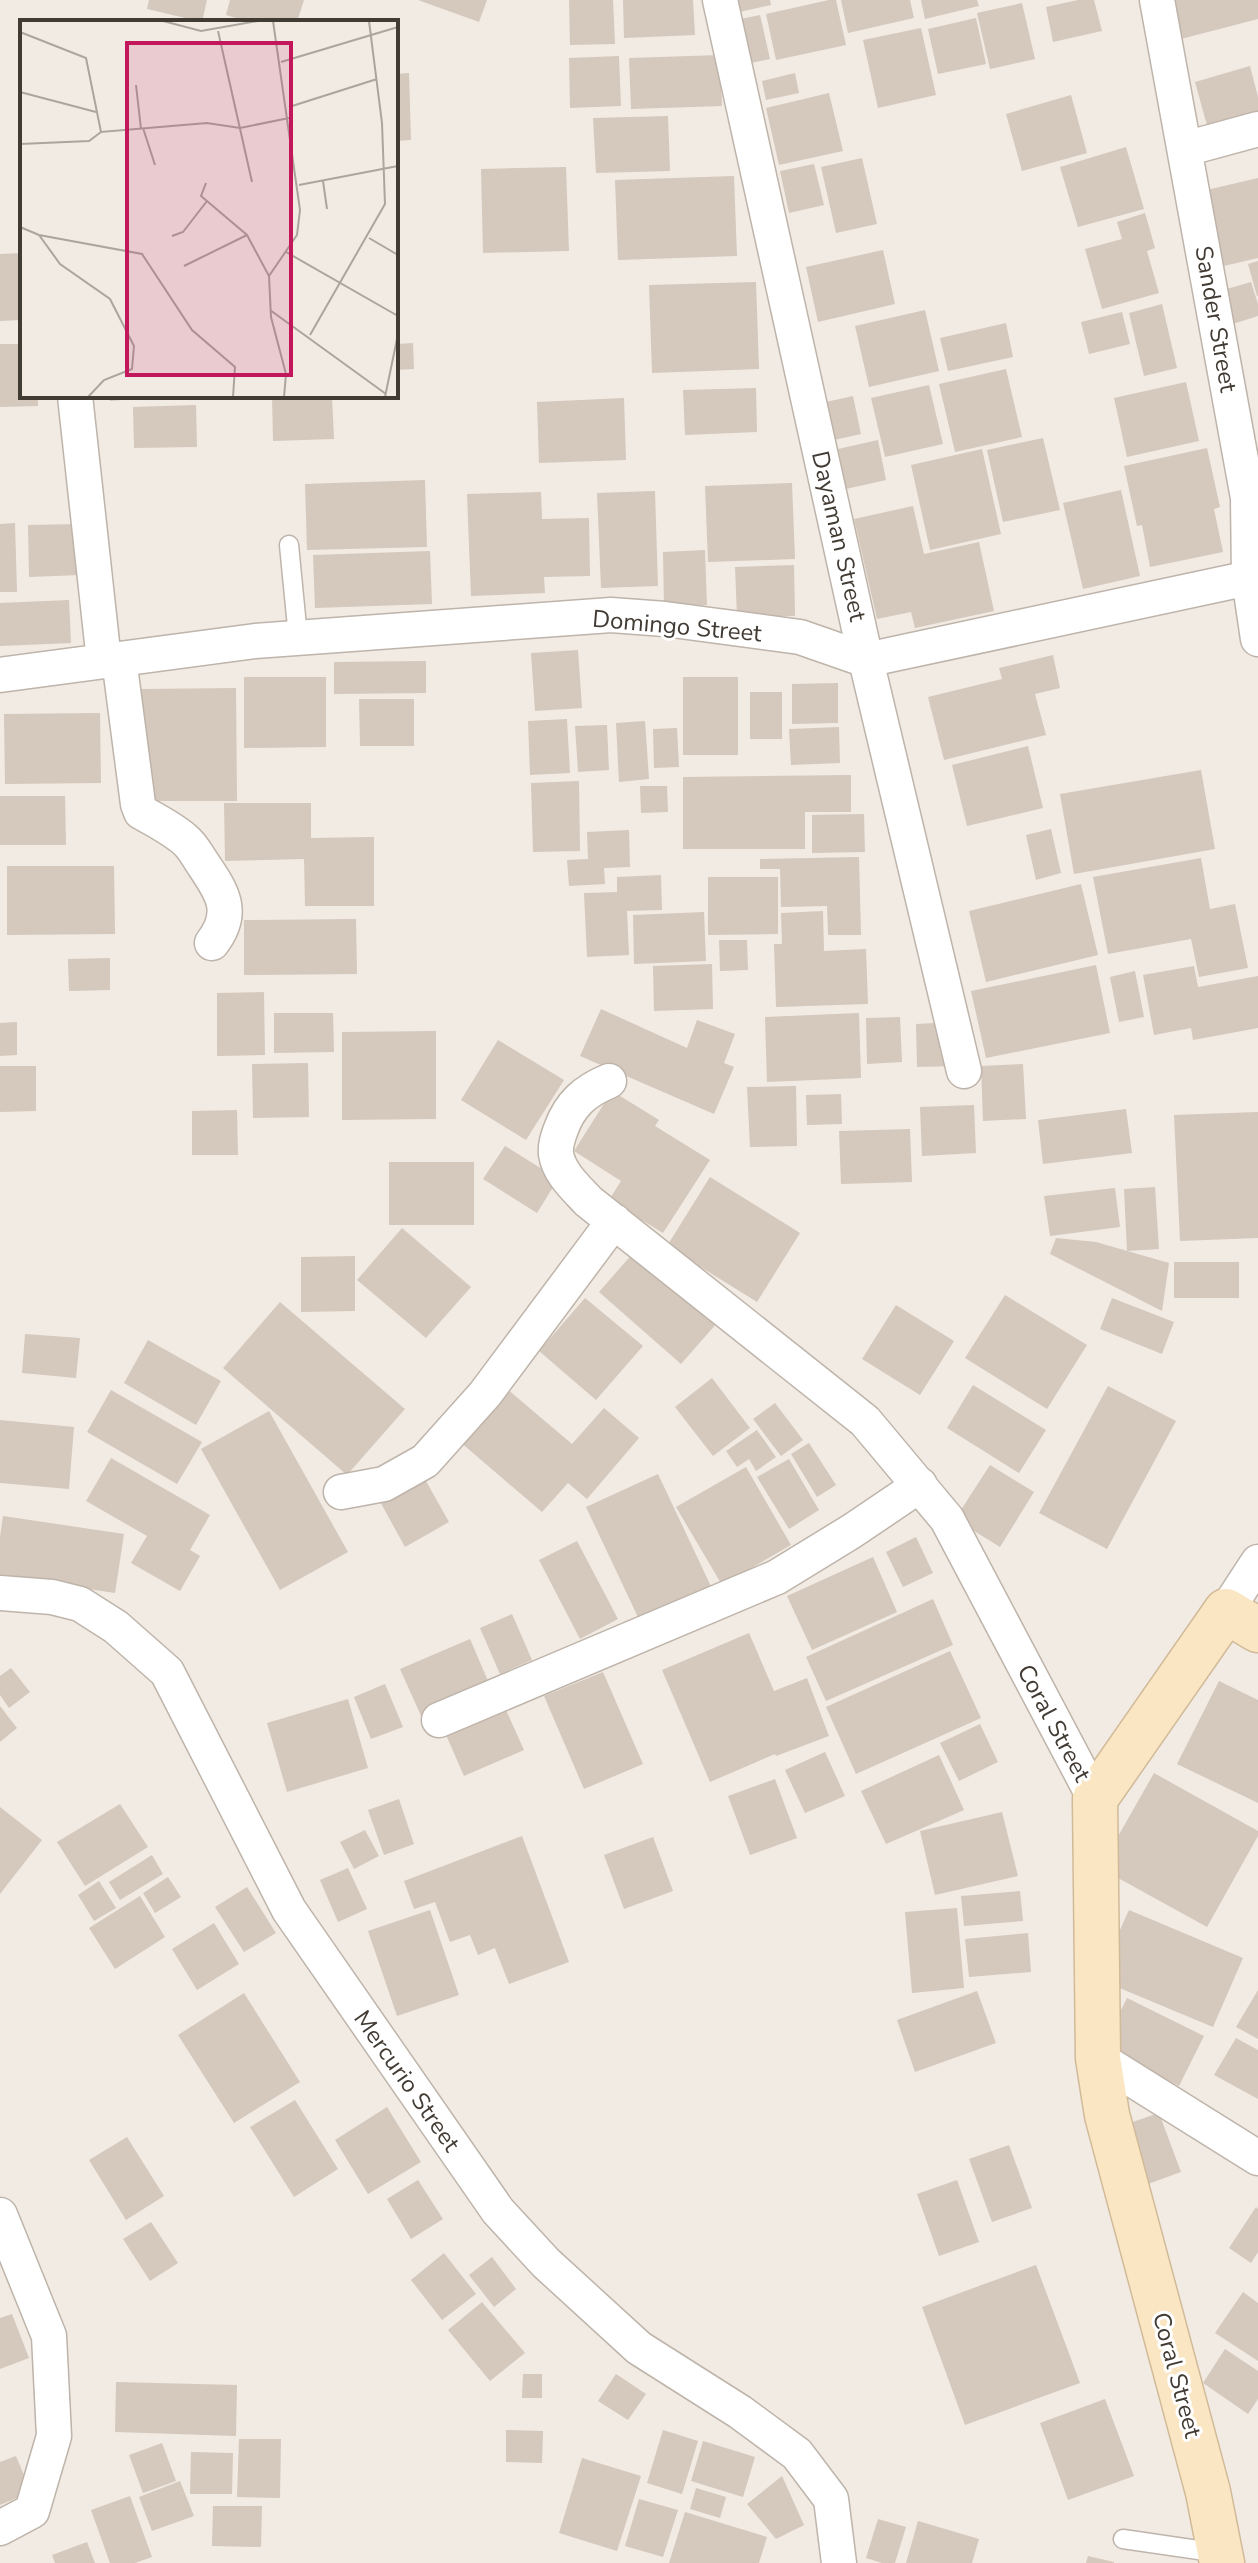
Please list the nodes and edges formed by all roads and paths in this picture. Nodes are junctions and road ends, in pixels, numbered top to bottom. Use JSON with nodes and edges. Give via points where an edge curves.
{"nodes":[{"id":1,"x":720,"y":0,"type":"edge"},
{"id":2,"x":1157,"y":0,"type":"edge"},
{"id":3,"x":1258,"y":129,"type":"edge"},
{"id":4,"x":1185,"y":149,"type":"junction"},
{"id":5,"x":75,"y":398,"type":"edge"},
{"id":6,"x":1253,"y":496,"type":"edge"},
{"id":7,"x":289,"y":545,"type":"dead end"},
{"id":8,"x":1249,"y":578,"type":"junction"},
{"id":9,"x":298,"y":637,"type":"junction"},
{"id":10,"x":1258,"y":639,"type":"edge"},
{"id":11,"x":111,"y":660,"type":"junction"},
{"id":12,"x":866,"y":660,"type":"junction"},
{"id":13,"x":0,"y":675,"type":"edge"},
{"id":14,"x":212,"y":943,"type":"dead end"},
{"id":15,"x":964,"y":1071,"type":"dead end"},
{"id":16,"x":609,"y":1081,"type":"dead end"},
{"id":17,"x":614,"y":1221,"type":"junction"},
{"id":18,"x":920,"y":1485,"type":"junction"},
{"id":19,"x":341,"y":1492,"type":"dead end"},
{"id":20,"x":1258,"y":1562,"type":"edge"},
{"id":21,"x":0,"y":1593,"type":"edge"},
{"id":22,"x":1242,"y":1620,"type":"edge"},
{"id":23,"x":439,"y":1720,"type":"dead end"},
{"id":24,"x":1095,"y":1799,"type":"junction"},
{"id":25,"x":1098,"y":2058,"type":"junction"},
{"id":26,"x":1258,"y":2158,"type":"edge"},
{"id":27,"x":0,"y":2215,"type":"edge"},
{"id":28,"x":0,"y":2528,"type":"edge"},
{"id":29,"x":1123,"y":2539,"type":"dead end"},
{"id":30,"x":1222,"y":2558,"type":"edge"},
{"id":31,"x":839,"y":2563,"type":"edge"}],
"edges":[{"from":1,"to":12,"type":"street","name":"Dayaman Street"},
{"from":2,"to":4,"type":"street","name":"Sander Street"},
{"from":3,"to":4,"type":"street"},
{"from":4,"to":6,"type":"street","name":"Sander Street"},
{"from":5,"to":11,"type":"street"},
{"from":6,"to":8,"type":"street","name":"Sander Street"},
{"from":7,"to":9,"type":"lane"},
{"from":8,"to":10,"type":"street","name":"Sander Street"},
{"from":8,"to":12,"type":"street"},
{"from":9,"to":11,"type":"street","name":"Domingo Street"},
{"from":9,"to":12,"type":"street","name":"Domingo Street","via":[[611,615],[800,637]]},
{"from":11,"to":13,"type":"street","name":"Domingo Street"},
{"from":11,"to":14,"type":"street","via":[[141,812],[189,843],[221,891],[225,916]]},
{"from":12,"to":15,"type":"street","name":"Dayaman Street"},
{"from":16,"to":17,"type":"street","name":"Coral Street","via":[[575,1102],[560,1131],[556,1154],[571,1183]]},
{"from":17,"to":18,"type":"street","name":"Coral Street","via":[[865,1421]]},
{"from":17,"to":19,"type":"street","via":[[485,1394],[425,1461],[384,1484]]},
{"from":18,"to":23,"type":"street","via":[[777,1577]]},
{"from":18,"to":24,"type":"street","name":"Coral Street","via":[[947,1519]]},
{"from":20,"to":22,"type":"street"},
{"from":21,"to":31,"type":"street","name":"Mercurio Street","via":[[80,1604],[116,1627],[167,1672],[289,1910],[498,2211],[639,2348],[797,2454],[831,2499]]},
{"from":22,"to":24,"type":"street"},
{"from":24,"to":25,"type":"street","name":"Coral Street"},
{"from":25,"to":26,"type":"street"},
{"from":25,"to":30,"type":"street","name":"Coral Street","via":[[1107,2115]]},
{"from":27,"to":28,"type":"street","via":[[49,2336],[54,2436],[32,2511]]},
{"from":29,"to":30,"type":"lane"}]}
